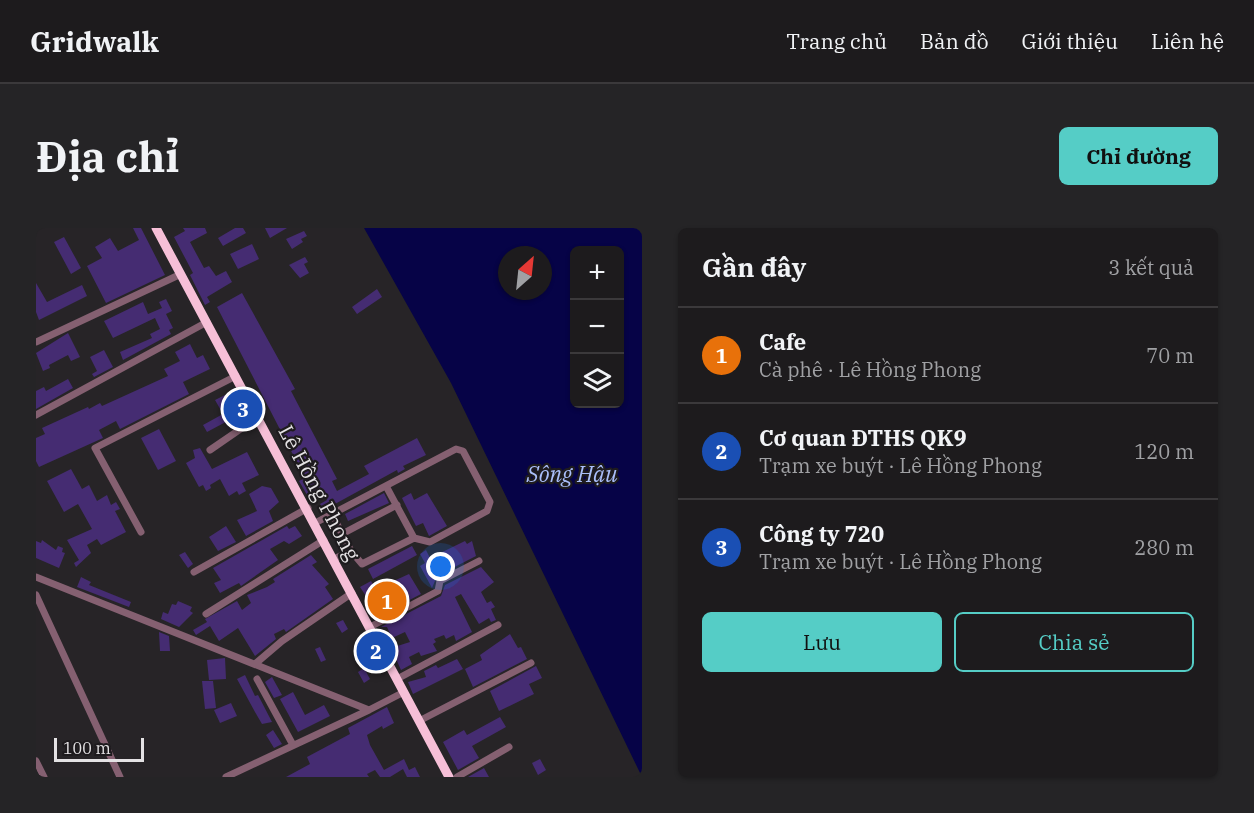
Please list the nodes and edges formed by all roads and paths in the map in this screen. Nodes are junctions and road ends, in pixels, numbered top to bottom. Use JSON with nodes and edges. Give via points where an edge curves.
{"nodes":[{"id":1,"x":156,"y":228,"type":"edge"},
{"id":2,"x":181,"y":274,"type":"junction"},
{"id":3,"x":207,"y":322,"type":"junction"},
{"id":4,"x":36,"y":342,"type":"edge"},
{"id":5,"x":236,"y":376,"type":"junction"},
{"id":6,"x":36,"y":415,"type":"edge"},
{"id":7,"x":258,"y":417,"type":"junction"},
{"id":8,"x":210,"y":450,"type":"dead end"},
{"id":9,"x":386,"y":486,"type":"junction"},
{"id":10,"x":397,"y":505,"type":"junction"},
{"id":11,"x":308,"y":508,"type":"junction"},
{"id":12,"x":332,"y":514,"type":"junction"},
{"id":13,"x":315,"y":523,"type":"junction"},
{"id":14,"x":141,"y":532,"type":"dead end"},
{"id":15,"x":342,"y":534,"type":"junction"},
{"id":16,"x":414,"y":538,"type":"junction"},
{"id":17,"x":324,"y":540,"type":"junction"},
{"id":18,"x":351,"y":550,"type":"junction"},
{"id":19,"x":334,"y":559,"type":"junction"},
{"id":20,"x":479,"y":561,"type":"dead end"},
{"id":21,"x":194,"y":572,"type":"dead end"},
{"id":22,"x":36,"y":577,"type":"edge"},
{"id":23,"x":352,"y":593,"type":"junction"},
{"id":24,"x":36,"y":595,"type":"edge"},
{"id":25,"x":206,"y":614,"type":"dead end"},
{"id":26,"x":498,"y":625,"type":"dead end"},
{"id":27,"x":370,"y":627,"type":"junction"},
{"id":28,"x":531,"y":663,"type":"dead end"},
{"id":29,"x":255,"y":664,"type":"junction"},
{"id":30,"x":257,"y":679,"type":"dead end"},
{"id":31,"x":397,"y":679,"type":"junction"},
{"id":32,"x":404,"y":692,"type":"junction"},
{"id":33,"x":369,"y":710,"type":"junction"},
{"id":34,"x":419,"y":721,"type":"junction"},
{"id":35,"x":293,"y":745,"type":"junction"},
{"id":36,"x":509,"y":747,"type":"dead end"},
{"id":37,"x":36,"y":761,"type":"edge"},
{"id":38,"x":44,"y":777,"type":"edge"},
{"id":39,"x":120,"y":777,"type":"edge"},
{"id":40,"x":226,"y":777,"type":"edge"},
{"id":41,"x":449,"y":777,"type":"edge"},
{"id":42,"x":457,"y":777,"type":"edge"}],
"edges":[{"from":1,"to":2,"type":"highway","name":"Lê Hồng Phong"},
{"from":2,"to":3,"type":"highway","name":"Lê Hồng Phong"},
{"from":2,"to":4,"type":"street"},
{"from":3,"to":5,"type":"highway","name":"Lê Hồng Phong"},
{"from":3,"to":6,"type":"street"},
{"from":5,"to":7,"type":"highway","name":"Lê Hồng Phong"},
{"from":5,"to":14,"type":"street","via":[[95,448]]},
{"from":7,"to":8,"type":"street"},
{"from":7,"to":11,"type":"highway","name":"Lê Hồng Phong"},
{"from":9,"to":10,"type":"street"},
{"from":9,"to":12,"type":"street"},
{"from":9,"to":16,"type":"street","via":[[460,449],[490,502],[487,511],[434,540]]},
{"from":10,"to":15,"type":"street"},
{"from":10,"to":16,"type":"street"},
{"from":11,"to":13,"type":"highway","name":"Lê Hồng Phong"},
{"from":11,"to":21,"type":"street"},
{"from":12,"to":13,"type":"street"},
{"from":12,"to":15,"type":"street"},
{"from":13,"to":17,"type":"highway","name":"Lê Hồng Phong"},
{"from":15,"to":18,"type":"street"},
{"from":16,"to":18,"type":"street","via":[[362,564]]},
{"from":17,"to":19,"type":"highway","name":"Lê Hồng Phong"},
{"from":17,"to":25,"type":"street"},
{"from":18,"to":19,"type":"street"},
{"from":19,"to":23,"type":"highway","name":"Lê Hồng Phong"},
{"from":20,"to":27,"type":"street","via":[[440,581],[438,591]]},
{"from":22,"to":29,"type":"street"},
{"from":23,"to":27,"type":"highway","name":"Lê Hồng Phong"},
{"from":23,"to":29,"type":"street"},
{"from":24,"to":39,"type":"street"},
{"from":26,"to":31,"type":"street"},
{"from":27,"to":31,"type":"highway","name":"Lê Hồng Phong"},
{"from":28,"to":34,"type":"street"},
{"from":29,"to":33,"type":"street"},
{"from":30,"to":35,"type":"street"},
{"from":31,"to":32,"type":"highway","name":"Lê Hồng Phong"},
{"from":32,"to":33,"type":"street"},
{"from":32,"to":34,"type":"highway","name":"Lê Hồng Phong"},
{"from":33,"to":35,"type":"street"},
{"from":34,"to":41,"type":"highway","name":"Lê Hồng Phong"},
{"from":35,"to":40,"type":"street"},
{"from":36,"to":42,"type":"street"},
{"from":37,"to":38,"type":"street"}]}
